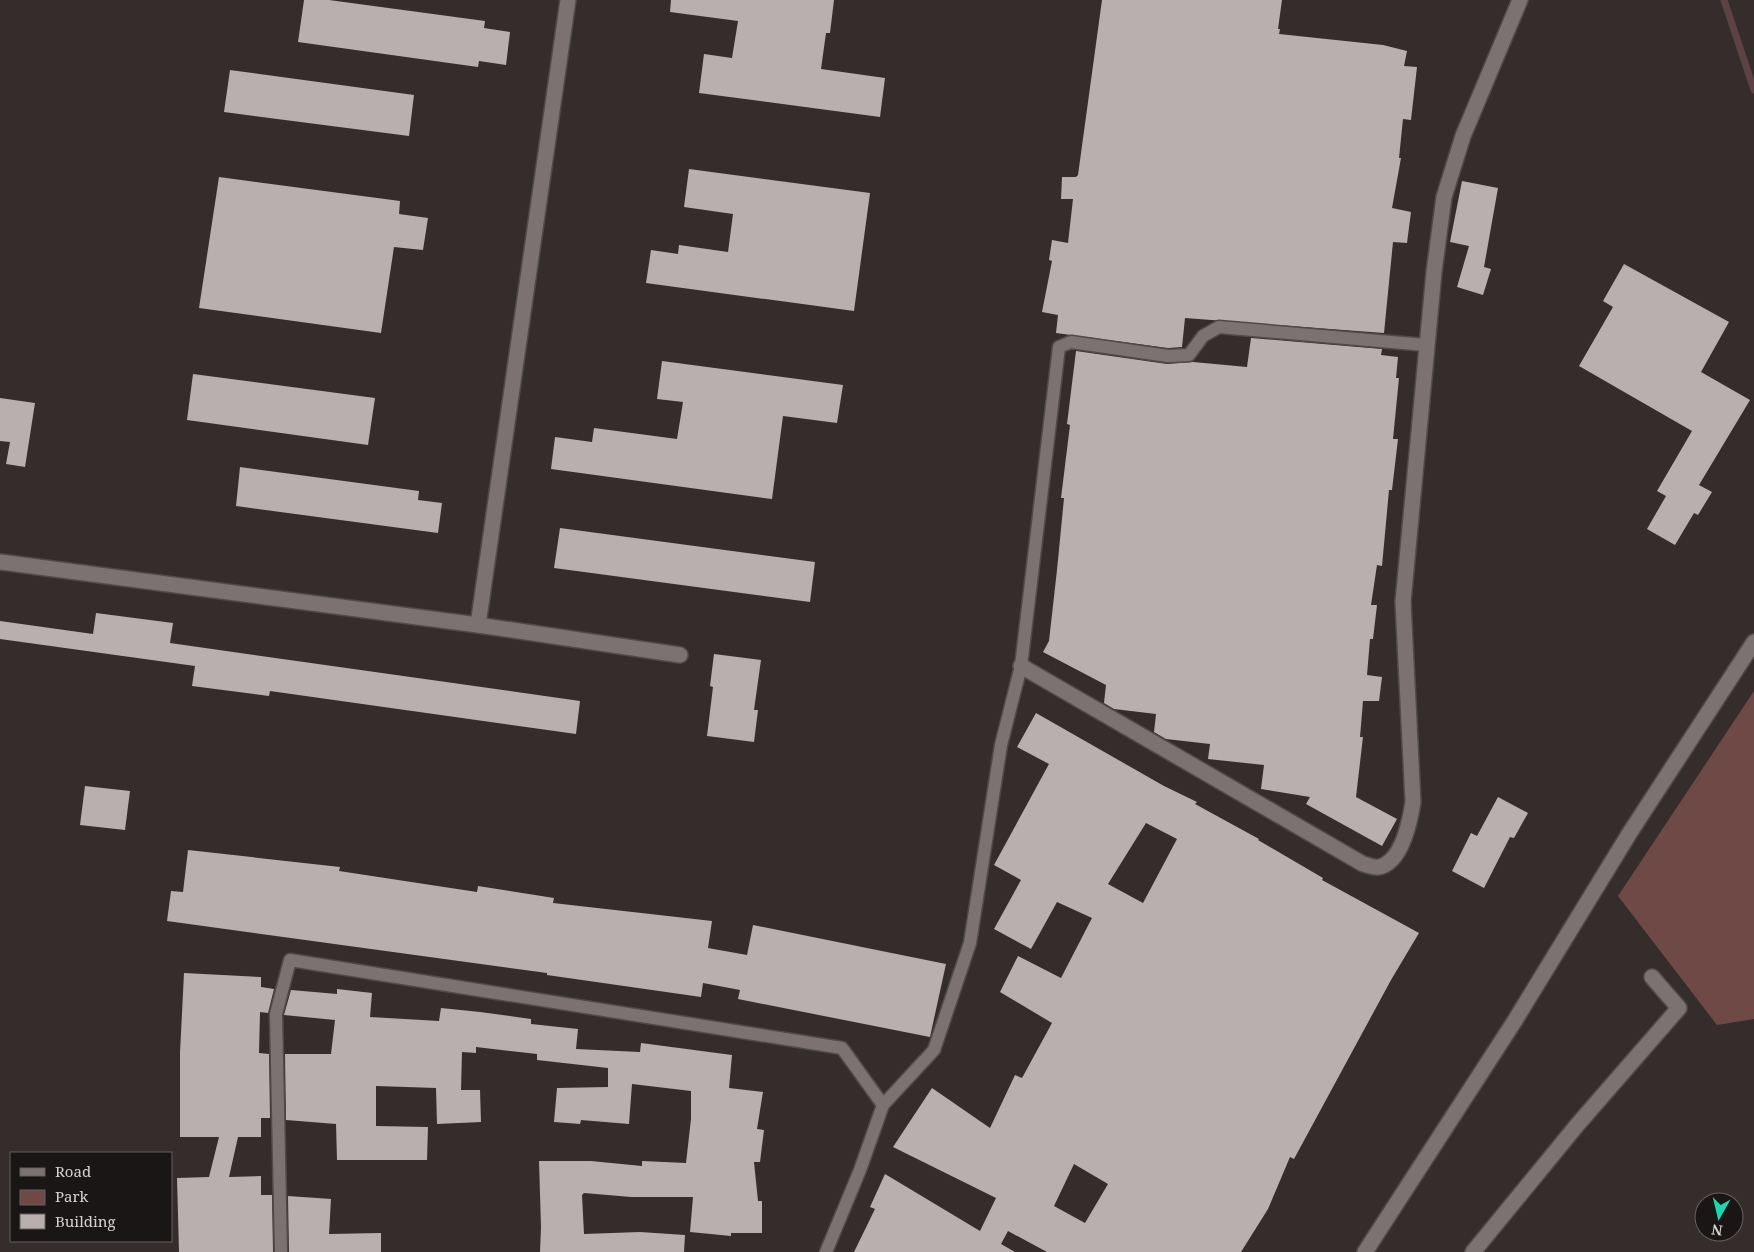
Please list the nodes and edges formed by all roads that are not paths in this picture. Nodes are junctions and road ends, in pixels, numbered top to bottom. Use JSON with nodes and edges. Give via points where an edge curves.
{"nodes":[{"id":1,"x":568,"y":0,"type":"edge"},
{"id":2,"x":1520,"y":0,"type":"edge"},
{"id":3,"x":1426,"y":345,"type":"junction"},
{"id":4,"x":0,"y":562,"type":"edge"},
{"id":5,"x":478,"y":625,"type":"junction"},
{"id":6,"x":1754,"y":642,"type":"edge"},
{"id":7,"x":680,"y":655,"type":"dead end"},
{"id":8,"x":1021,"y":666,"type":"junction"},
{"id":9,"x":1652,"y":977,"type":"dead end"},
{"id":10,"x":883,"y":1105,"type":"junction"},
{"id":11,"x":281,"y":1252,"type":"edge"},
{"id":12,"x":826,"y":1252,"type":"edge"},
{"id":13,"x":1365,"y":1252,"type":"edge"},
{"id":14,"x":1473,"y":1252,"type":"edge"}],
"edges":[{"from":1,"to":5,"type":"street"},
{"from":2,"to":3,"type":"street","via":[[1463,136],[1444,197]]},
{"from":3,"to":8,"type":"lane","via":[[1219,328],[1203,336],[1189,355],[1168,356],[1071,342],[1060,347]]},
{"from":3,"to":8,"type":"street","via":[[1403,602],[1413,802],[1410,826],[1390,861],[1378,867],[1363,864]]},
{"from":4,"to":5,"type":"street"},
{"from":5,"to":7,"type":"street"},
{"from":6,"to":13,"type":"street"},
{"from":8,"to":10,"type":"lane","via":[[1001,745],[970,942],[934,1050]]},
{"from":9,"to":14,"type":"street","via":[[1679,1008]]},
{"from":10,"to":11,"type":"lane","via":[[842,1048],[290,960],[276,1014]]},
{"from":10,"to":12,"type":"lane"}]}
